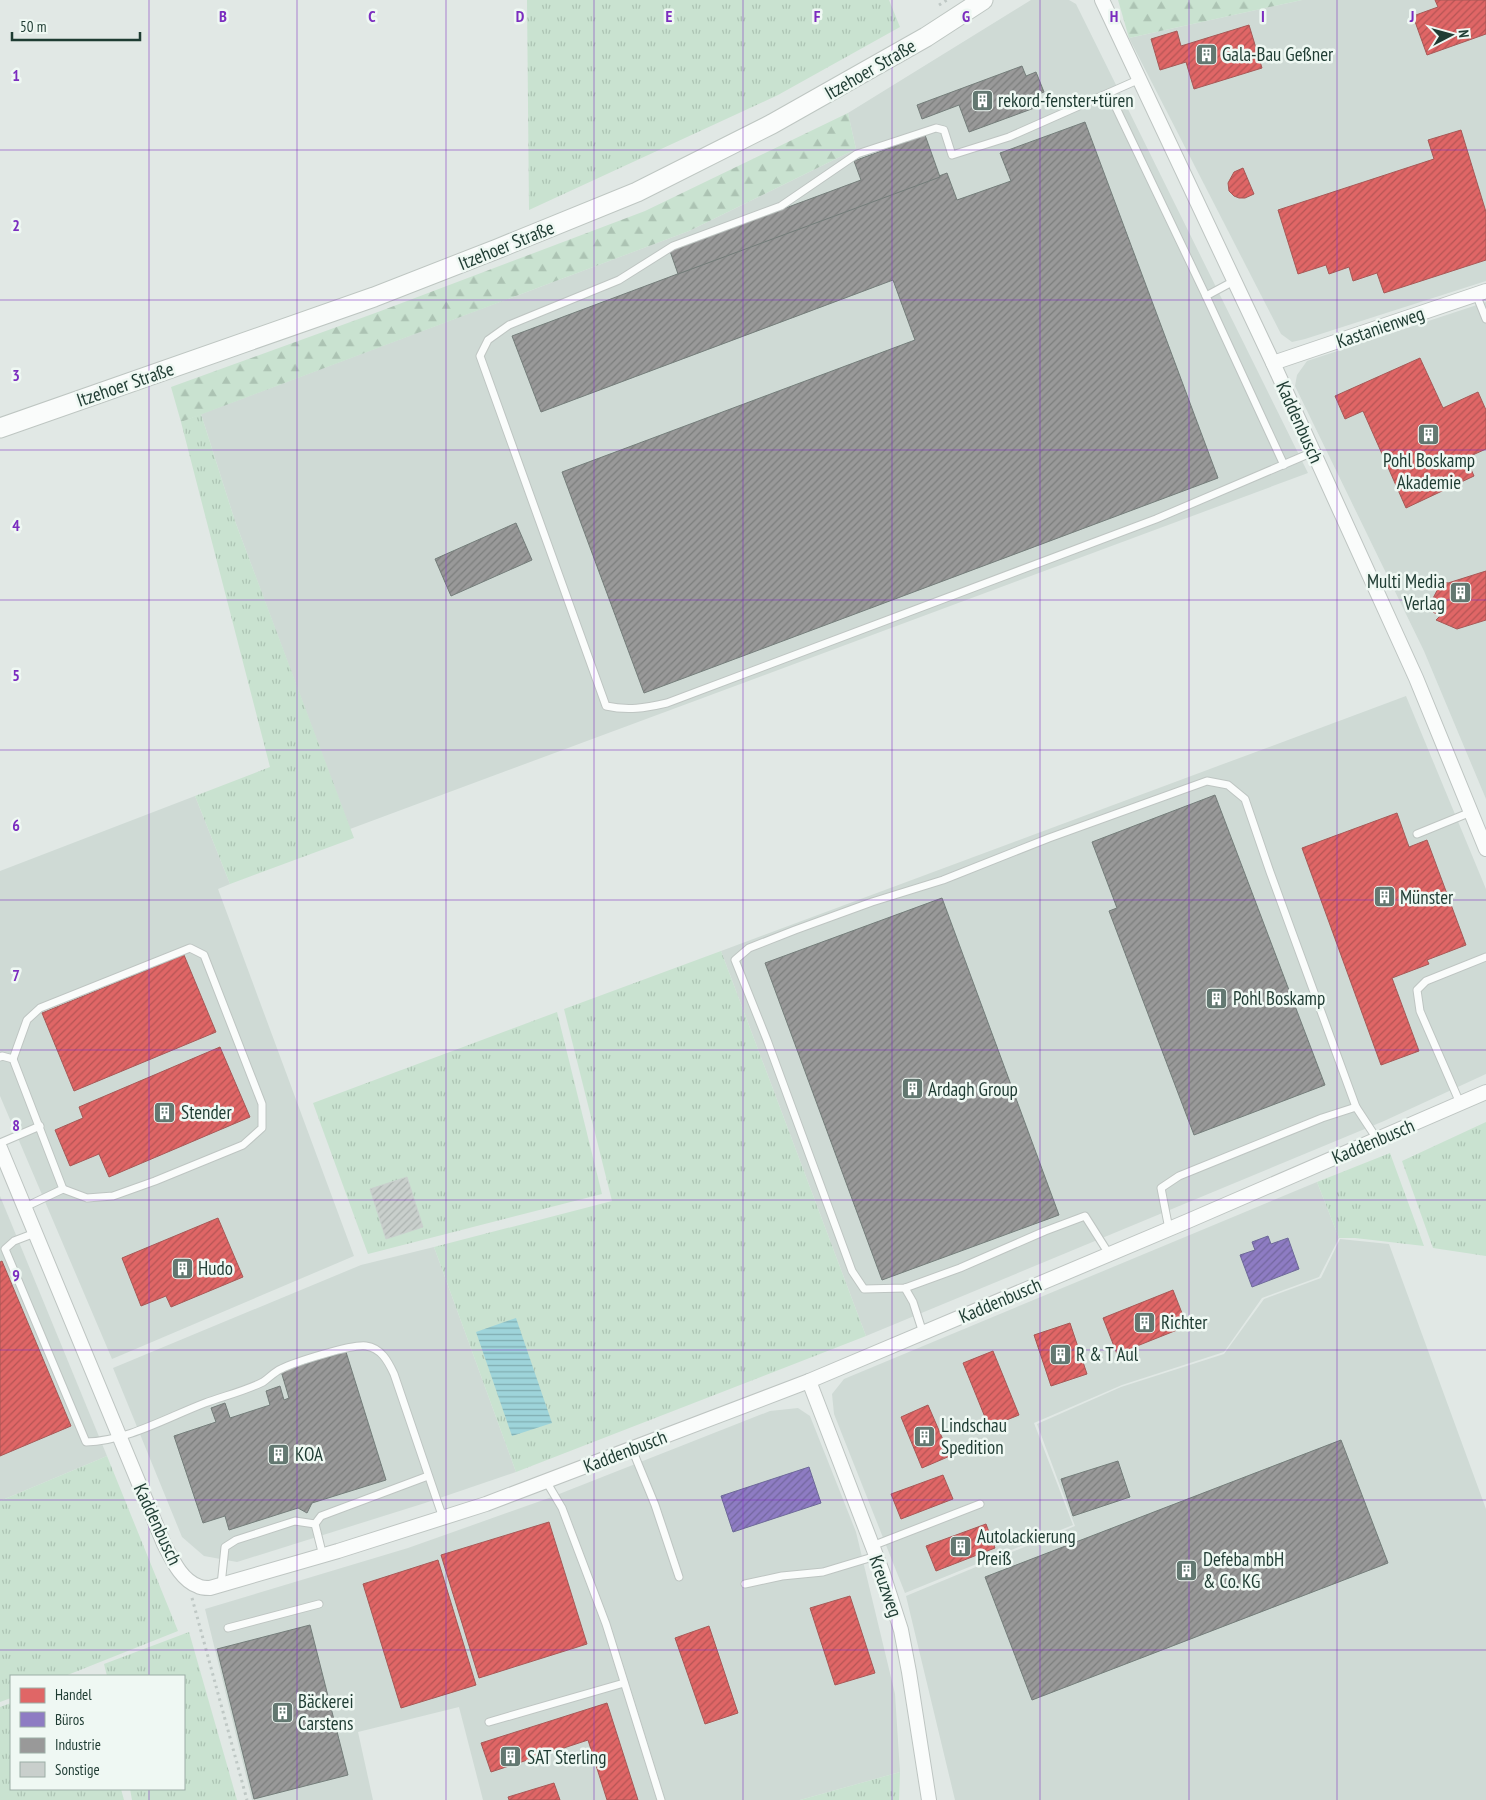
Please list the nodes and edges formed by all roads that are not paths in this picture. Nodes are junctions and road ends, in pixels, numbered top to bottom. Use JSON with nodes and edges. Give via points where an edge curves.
{"nodes":[{"id":1,"x":983,"y":0,"type":"edge"},
{"id":2,"x":1102,"y":0,"type":"edge"},
{"id":3,"x":1140,"y":79,"type":"junction"},
{"id":4,"x":1109,"y":93,"type":"junction"},
{"id":5,"x":1234,"y":281,"type":"junction"},
{"id":6,"x":1481,"y":293,"type":"edge"},
{"id":7,"x":1206,"y":296,"type":"junction"},
{"id":8,"x":1486,"y":319,"type":"edge"},
{"id":9,"x":1273,"y":363,"type":"junction"},
{"id":10,"x":0,"y":428,"type":"edge"},
{"id":11,"x":1313,"y":452,"type":"junction"},
{"id":12,"x":1284,"y":465,"type":"junction"},
{"id":13,"x":1471,"y":812,"type":"junction"},
{"id":14,"x":1417,"y":834,"type":"dead end"},
{"id":15,"x":1486,"y":849,"type":"edge"},
{"id":16,"x":1486,"y":957,"type":"edge"},
{"id":17,"x":0,"y":1057,"type":"edge"},
{"id":18,"x":13,"y":1058,"type":"junction"},
{"id":19,"x":1486,"y":1092,"type":"edge"},
{"id":20,"x":1460,"y":1103,"type":"junction"},
{"id":21,"x":1356,"y":1107,"type":"junction"},
{"id":22,"x":40,"y":1126,"type":"junction"},
{"id":23,"x":1377,"y":1139,"type":"junction"},
{"id":24,"x":0,"y":1143,"type":"edge"},
{"id":25,"x":0,"y":1148,"type":"edge"},
{"id":26,"x":63,"y":1189,"type":"junction"},
{"id":27,"x":25,"y":1207,"type":"junction"},
{"id":28,"x":1169,"y":1229,"type":"junction"},
{"id":29,"x":35,"y":1233,"type":"junction"},
{"id":30,"x":2,"y":1247,"type":"edge"},
{"id":31,"x":1109,"y":1254,"type":"junction"},
{"id":32,"x":905,"y":1288,"type":"junction"},
{"id":33,"x":923,"y":1333,"type":"junction"},
{"id":34,"x":809,"y":1381,"type":"junction"},
{"id":35,"x":119,"y":1436,"type":"junction"},
{"id":36,"x":632,"y":1449,"type":"junction"},
{"id":37,"x":428,"y":1476,"type":"junction"},
{"id":38,"x":546,"y":1481,"type":"junction"},
{"id":39,"x":980,"y":1504,"type":"dead end"},
{"id":40,"x":443,"y":1518,"type":"junction"},
{"id":41,"x":315,"y":1524,"type":"junction"},
{"id":42,"x":874,"y":1551,"type":"junction"},
{"id":43,"x":324,"y":1556,"type":"junction"},
{"id":44,"x":679,"y":1577,"type":"dead end"},
{"id":45,"x":745,"y":1584,"type":"dead end"},
{"id":46,"x":221,"y":1585,"type":"junction"},
{"id":47,"x":319,"y":1604,"type":"dead end"},
{"id":48,"x":228,"y":1628,"type":"dead end"},
{"id":49,"x":624,"y":1683,"type":"junction"},
{"id":50,"x":489,"y":1722,"type":"dead end"},
{"id":51,"x":661,"y":1800,"type":"edge"},
{"id":52,"x":930,"y":1800,"type":"edge"}],
"edges":[{"from":1,"to":10,"type":"main road","name":"Itzehoer Straße","via":[[926,37],[772,124],[637,192],[374,297]]},
{"from":2,"to":3,"type":"street","name":"Kaddenbusch"},
{"from":3,"to":4,"type":"lane"},
{"from":3,"to":5,"type":"street","name":"Kaddenbusch"},
{"from":4,"to":7,"type":"lane"},
{"from":4,"to":12,"type":"lane","via":[[1009,136],[952,155],[944,130],[936,128],[857,154],[781,206],[673,246],[619,280],[509,325],[488,340],[480,356],[606,706],[621,710],[667,703],[1156,519]]},
{"from":5,"to":7,"type":"lane"},
{"from":5,"to":9,"type":"street","name":"Kaddenbusch"},
{"from":6,"to":8,"type":"lane"},
{"from":6,"to":9,"type":"street","name":"Kastanienweg"},
{"from":7,"to":12,"type":"lane"},
{"from":9,"to":11,"type":"street","name":"Kaddenbusch"},
{"from":11,"to":12,"type":"lane"},
{"from":11,"to":13,"type":"street","name":"Kaddenbusch","via":[[1416,678]]},
{"from":13,"to":14,"type":"lane"},
{"from":13,"to":15,"type":"street","name":"Kaddenbusch"},
{"from":16,"to":20,"type":"lane","via":[[1426,981],[1417,990],[1420,1011]]},
{"from":17,"to":18,"type":"lane"},
{"from":18,"to":22,"type":"lane"},
{"from":18,"to":26,"type":"lane","via":[[27,1020],[40,1008],[190,948],[204,955],[262,1104],[262,1128],[243,1145],[113,1196],[86,1198]]},
{"from":19,"to":20,"type":"street","name":"Kaddenbusch"},
{"from":20,"to":23,"type":"street","name":"Kaddenbusch"},
{"from":21,"to":23,"type":"lane"},
{"from":21,"to":28,"type":"lane","via":[[1239,1151],[1180,1176],[1161,1188]]},
{"from":21,"to":32,"type":"lane","via":[[1245,799],[1228,784],[1207,781],[943,880],[872,902],[749,948],[736,960],[852,1270],[864,1290]]},
{"from":22,"to":24,"type":"lane"},
{"from":22,"to":26,"type":"lane"},
{"from":23,"to":28,"type":"street","name":"Kaddenbusch"},
{"from":25,"to":27,"type":"street","name":"Kaddenbusch"},
{"from":26,"to":27,"type":"lane"},
{"from":27,"to":29,"type":"street","name":"Kaddenbusch"},
{"from":28,"to":31,"type":"street","name":"Kaddenbusch"},
{"from":29,"to":30,"type":"lane"},
{"from":29,"to":35,"type":"street","name":"Kaddenbusch"},
{"from":30,"to":35,"type":"lane","via":[[86,1442]]},
{"from":31,"to":32,"type":"lane","via":[[1085,1216]]},
{"from":31,"to":33,"type":"street","name":"Kaddenbusch"},
{"from":32,"to":33,"type":"lane"},
{"from":33,"to":34,"type":"street","name":"Kaddenbusch"},
{"from":34,"to":36,"type":"street","name":"Kaddenbusch"},
{"from":34,"to":42,"type":"street","name":"Kreuzweg"},
{"from":35,"to":37,"type":"lane","via":[[263,1382],[281,1369],[350,1347],[367,1346],[385,1355],[394,1374]]},
{"from":35,"to":46,"type":"street","name":"Kaddenbusch","via":[[176,1567],[197,1586],[210,1588]]},
{"from":36,"to":38,"type":"street","name":"Kaddenbusch"},
{"from":36,"to":44,"type":"lane"},
{"from":37,"to":40,"type":"lane"},
{"from":37,"to":41,"type":"lane","via":[[330,1512]]},
{"from":38,"to":40,"type":"street","name":"Kaddenbusch"},
{"from":38,"to":49,"type":"lane","via":[[562,1508],[606,1624]]},
{"from":39,"to":42,"type":"lane"},
{"from":40,"to":43,"type":"street","name":"Kaddenbusch"},
{"from":41,"to":43,"type":"lane"},
{"from":41,"to":46,"type":"lane","via":[[295,1521],[236,1540],[225,1547]]},
{"from":42,"to":45,"type":"lane","via":[[823,1572]]},
{"from":42,"to":52,"type":"street","name":"Kreuzweg","via":[[901,1630]]},
{"from":43,"to":46,"type":"street","name":"Kaddenbusch"},
{"from":47,"to":48,"type":"lane"},
{"from":49,"to":50,"type":"lane"},
{"from":49,"to":51,"type":"lane"}]}
